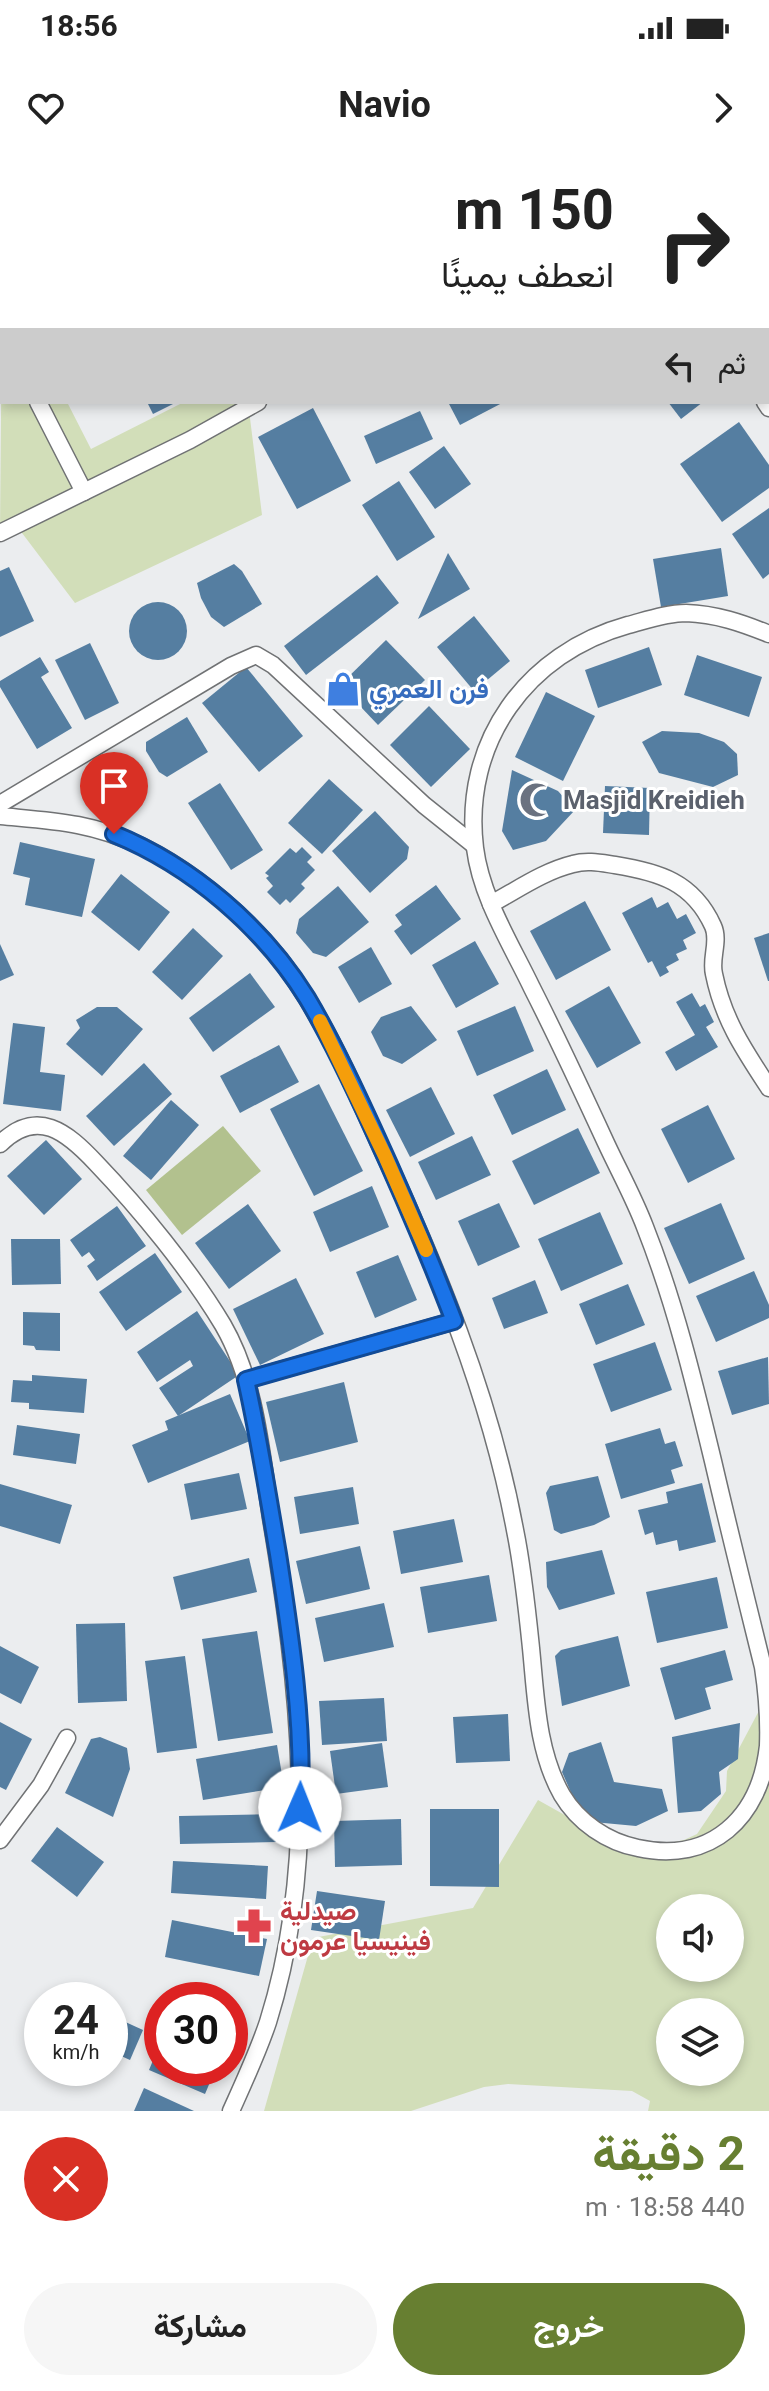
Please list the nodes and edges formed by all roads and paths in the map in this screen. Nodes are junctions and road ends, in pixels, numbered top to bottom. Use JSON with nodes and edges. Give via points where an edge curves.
{"nodes":[{"id":1,"x":39,"y":404,"type":"edge"},
{"id":2,"x":254,"y":404,"type":"edge"},
{"id":3,"x":84,"y":492,"type":"junction"},
{"id":4,"x":0,"y":533,"type":"edge"},
{"id":5,"x":769,"y":634,"type":"edge"},
{"id":6,"x":0,"y":804,"type":"edge"},
{"id":7,"x":0,"y":816,"type":"edge"},
{"id":8,"x":474,"y":845,"type":"junction"},
{"id":9,"x":491,"y":904,"type":"junction"},
{"id":10,"x":769,"y":1088,"type":"edge"},
{"id":11,"x":0,"y":1144,"type":"edge"},
{"id":12,"x":454,"y":1321,"type":"junction"},
{"id":13,"x":246,"y":1380,"type":"junction"},
{"id":14,"x":67,"y":1738,"type":"dead end"},
{"id":15,"x":0,"y":1840,"type":"edge"},
{"id":16,"x":231,"y":2111,"type":"edge"}],
"edges":[{"from":1,"to":3,"type":"street"},
{"from":2,"to":3,"type":"street"},
{"from":3,"to":4,"type":"street"},
{"from":5,"to":8,"type":"street","via":[[738,621],[684,613],[598,634],[549,663],[525,684],[488,743],[478,772]]},
{"from":6,"to":8,"type":"street","via":[[256,655]]},
{"from":7,"to":12,"type":"street","via":[[78,823],[142,846],[216,896],[282,962],[342,1065]]},
{"from":8,"to":9,"type":"street"},
{"from":9,"to":10,"type":"street","via":[[577,863],[669,877],[712,923],[713,969],[722,1004],[731,1029]]},
{"from":9,"to":12,"type":"street","via":[[644,1225],[673,1305],[763,1667],[769,1726],[762,1773],[742,1814],[708,1844],[659,1852],[633,1847],[595,1830],[563,1797],[544,1749],[508,1493],[487,1410]]},
{"from":11,"to":13,"type":"street","via":[[25,1127],[44,1126],[77,1143],[177,1260],[223,1325]]},
{"from":12,"to":13,"type":"street"},
{"from":13,"to":16,"type":"street","via":[[291,1639],[302,1779],[297,1864],[280,1972],[262,2040]]},
{"from":14,"to":15,"type":"street","via":[[41,1785]]}]}
